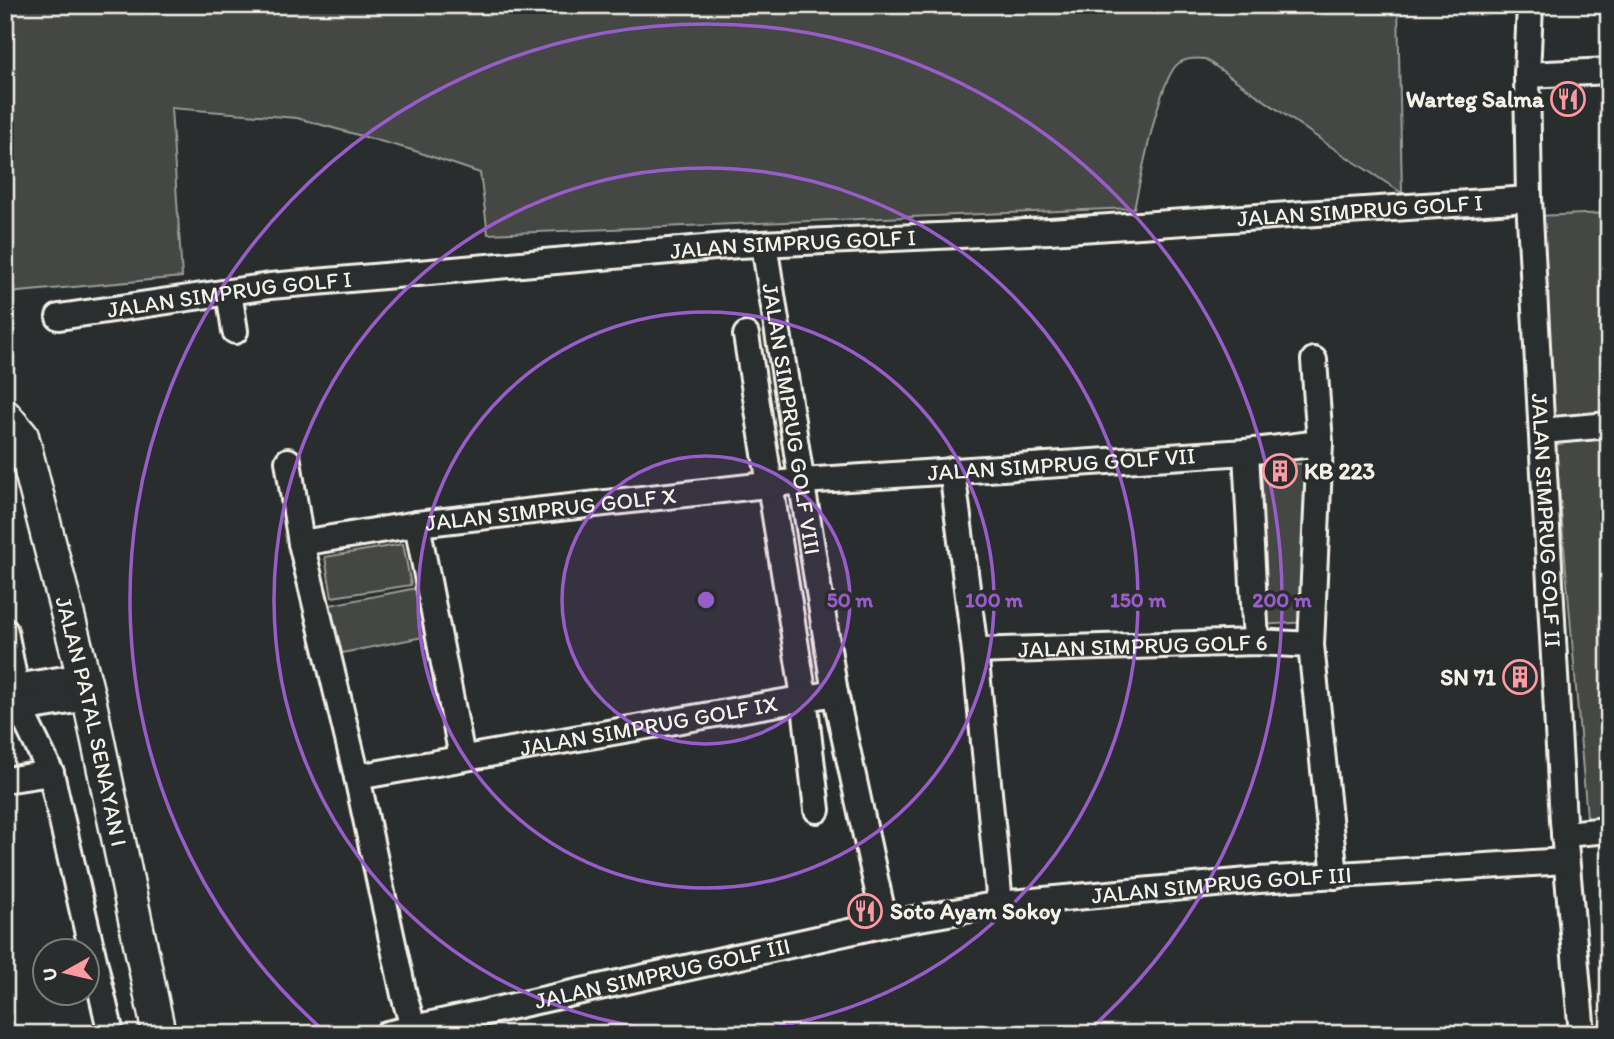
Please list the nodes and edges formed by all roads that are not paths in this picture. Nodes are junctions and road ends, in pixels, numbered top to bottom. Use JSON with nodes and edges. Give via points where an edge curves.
{"nodes":[{"id":1,"x":1530,"y":5,"type":"edge"},
{"id":2,"x":1609,"y":71,"type":"edge"},
{"id":3,"x":1527,"y":75,"type":"junction"},
{"id":4,"x":1529,"y":200,"type":"junction"},
{"id":5,"x":764,"y":244,"type":"junction"},
{"id":6,"x":229,"y":292,"type":"junction"},
{"id":7,"x":59,"y":317,"type":"dead end"},
{"id":8,"x":235,"y":331,"type":"dead end"},
{"id":9,"x":746,"y":335,"type":"dead end"},
{"id":10,"x":1314,"y":360,"type":"dead end"},
{"id":11,"x":5,"y":416,"type":"edge"},
{"id":12,"x":1609,"y":425,"type":"edge"},
{"id":13,"x":1542,"y":431,"type":"junction"},
{"id":14,"x":1320,"y":443,"type":"junction"},
{"id":15,"x":5,"y":444,"type":"edge"},
{"id":16,"x":1246,"y":452,"type":"junction"},
{"id":17,"x":288,"y":461,"type":"dead end"},
{"id":18,"x":952,"y":470,"type":"junction"},
{"id":19,"x":803,"y":481,"type":"junction"},
{"id":20,"x":769,"y":485,"type":"junction"},
{"id":21,"x":417,"y":524,"type":"junction"},
{"id":22,"x":301,"y":543,"type":"junction"},
{"id":23,"x":5,"y":631,"type":"edge"},
{"id":24,"x":1256,"y":642,"type":"junction"},
{"id":25,"x":1311,"y":645,"type":"junction"},
{"id":26,"x":975,"y":651,"type":"junction"},
{"id":27,"x":76,"y":688,"type":"junction"},
{"id":28,"x":835,"y":692,"type":"junction"},
{"id":29,"x":804,"y":697,"type":"junction"},
{"id":30,"x":18,"y":698,"type":"junction"},
{"id":31,"x":462,"y":757,"type":"junction"},
{"id":32,"x":51,"y":773,"type":"junction"},
{"id":33,"x":357,"y":777,"type":"junction"},
{"id":34,"x":5,"y":780,"type":"edge"},
{"id":35,"x":817,"y":810,"type":"dead end"},
{"id":36,"x":1609,"y":830,"type":"edge"},
{"id":37,"x":1564,"y":834,"type":"junction"},
{"id":38,"x":1566,"y":861,"type":"junction"},
{"id":39,"x":1335,"y":877,"type":"junction"},
{"id":40,"x":1000,"y":904,"type":"junction"},
{"id":41,"x":885,"y":924,"type":"junction"},
{"id":42,"x":413,"y":1027,"type":"junction"},
{"id":43,"x":111,"y":1034,"type":"edge"},
{"id":44,"x":146,"y":1034,"type":"edge"},
{"id":45,"x":159,"y":1034,"type":"edge"},
{"id":46,"x":387,"y":1034,"type":"edge"},
{"id":47,"x":1582,"y":1034,"type":"edge"}],
"edges":[{"from":1,"to":3,"type":"street","name":"JALAN SIMPRUG GOLF II"},
{"from":2,"to":3,"type":"street"},
{"from":3,"to":4,"type":"street","name":"JALAN SIMPRUG GOLF II"},
{"from":4,"to":5,"type":"street","name":"JALAN SIMPRUG GOLF I"},
{"from":4,"to":13,"type":"street","name":"JALAN SIMPRUG GOLF II"},
{"from":5,"to":6,"type":"street","name":"JALAN SIMPRUG GOLF I"},
{"from":5,"to":19,"type":"street","name":"JALAN SIMPRUG GOLF VIII"},
{"from":6,"to":7,"type":"street","name":"JALAN SIMPRUG GOLF I"},
{"from":6,"to":8,"type":"street"},
{"from":9,"to":20,"type":"street"},
{"from":10,"to":14,"type":"street"},
{"from":11,"to":27,"type":"main road","name":"JALAN PATAL SENAYAN I","via":[[22,436]]},
{"from":12,"to":13,"type":"street"},
{"from":13,"to":37,"type":"street","name":"JALAN SIMPRUG GOLF II"},
{"from":14,"to":16,"type":"street","name":"JALAN SIMPRUG GOLF VII"},
{"from":14,"to":25,"type":"street"},
{"from":15,"to":27,"type":"main road","name":"JALAN PATAL SENAYAN I"},
{"from":16,"to":18,"type":"street","name":"JALAN SIMPRUG GOLF VII"},
{"from":16,"to":24,"type":"street"},
{"from":17,"to":22,"type":"street"},
{"from":18,"to":19,"type":"street","name":"JALAN SIMPRUG GOLF VII"},
{"from":18,"to":26,"type":"street"},
{"from":19,"to":20,"type":"street","name":"JALAN SIMPRUG GOLF X"},
{"from":19,"to":28,"type":"street","name":"JALAN SIMPRUG GOLF VIII"},
{"from":20,"to":21,"type":"street","name":"JALAN SIMPRUG GOLF X"},
{"from":20,"to":29,"type":"street"},
{"from":21,"to":22,"type":"street","name":"JALAN SIMPRUG GOLF X"},
{"from":21,"to":31,"type":"street"},
{"from":22,"to":33,"type":"street"},
{"from":23,"to":30,"type":"street"},
{"from":24,"to":25,"type":"street","name":"JALAN SIMPRUG GOLF 6"},
{"from":24,"to":26,"type":"street","name":"JALAN SIMPRUG GOLF 6"},
{"from":25,"to":39,"type":"street"},
{"from":26,"to":40,"type":"street"},
{"from":27,"to":30,"type":"street"},
{"from":27,"to":44,"type":"main road","name":"JALAN PATAL SENAYAN I"},
{"from":27,"to":45,"type":"main road","name":"JALAN PATAL SENAYAN I"},
{"from":28,"to":29,"type":"street","name":"JALAN SIMPRUG GOLF IX"},
{"from":28,"to":41,"type":"street","name":"JALAN SIMPRUG GOLF VIII"},
{"from":29,"to":31,"type":"street","name":"JALAN SIMPRUG GOLF IX"},
{"from":29,"to":35,"type":"street"},
{"from":30,"to":32,"type":"street"},
{"from":31,"to":33,"type":"street","name":"JALAN SIMPRUG GOLF IX"},
{"from":32,"to":34,"type":"street"},
{"from":32,"to":43,"type":"street"},
{"from":33,"to":42,"type":"street"},
{"from":36,"to":37,"type":"street"},
{"from":37,"to":38,"type":"street","name":"JALAN SIMPRUG GOLF II"},
{"from":38,"to":39,"type":"street","name":"JALAN SIMPRUG GOLF III"},
{"from":38,"to":47,"type":"street","name":"JALAN SIMPRUG GOLF II"},
{"from":39,"to":40,"type":"street","name":"JALAN SIMPRUG GOLF III"},
{"from":40,"to":41,"type":"street","name":"JALAN SIMPRUG GOLF III"},
{"from":41,"to":42,"type":"street","name":"JALAN SIMPRUG GOLF III"},
{"from":42,"to":46,"type":"street","name":"JALAN SIMPRUG GOLF III"}]}
